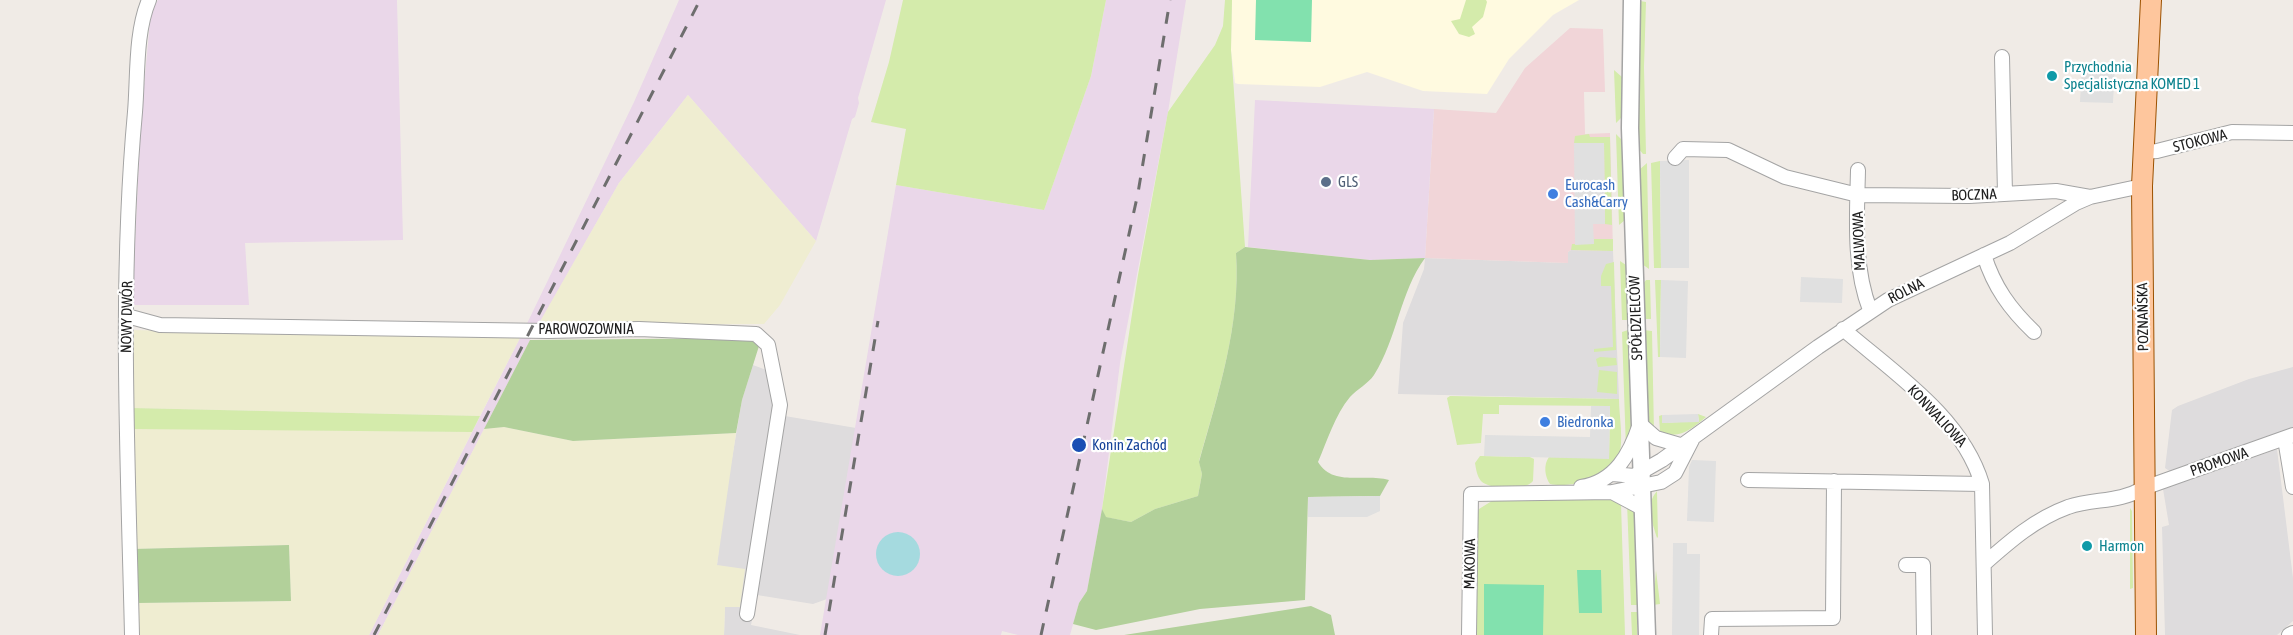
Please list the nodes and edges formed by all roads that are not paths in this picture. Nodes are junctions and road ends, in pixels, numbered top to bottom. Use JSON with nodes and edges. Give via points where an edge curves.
{"nodes":[{"id":1,"x":149,"y":0,"type":"edge"},
{"id":2,"x":1632,"y":0,"type":"edge"},
{"id":3,"x":2151,"y":0,"type":"edge"},
{"id":4,"x":2002,"y":57,"type":"dead end"},
{"id":5,"x":2293,"y":133,"type":"edge"},
{"id":6,"x":2143,"y":152,"type":"junction"},
{"id":7,"x":1675,"y":158,"type":"dead end"},
{"id":8,"x":1858,"y":170,"type":"dead end"},
{"id":9,"x":2142,"y":186,"type":"junction"},
{"id":10,"x":2005,"y":194,"type":"junction"},
{"id":11,"x":1858,"y":195,"type":"junction"},
{"id":12,"x":2090,"y":197,"type":"junction"},
{"id":13,"x":1984,"y":255,"type":"junction"},
{"id":14,"x":1870,"y":310,"type":"junction"},
{"id":15,"x":127,"y":316,"type":"junction"},
{"id":16,"x":1843,"y":329,"type":"junction"},
{"id":17,"x":2034,"y":332,"type":"dead end"},
{"id":18,"x":1640,"y":424,"type":"junction"},
{"id":19,"x":2289,"y":437,"type":"edge"},
{"id":20,"x":1686,"y":443,"type":"junction"},
{"id":21,"x":1612,"y":474,"type":"junction"},
{"id":22,"x":1641,"y":479,"type":"junction"},
{"id":23,"x":1748,"y":480,"type":"dead end"},
{"id":24,"x":1834,"y":482,"type":"junction"},
{"id":25,"x":1982,"y":484,"type":"junction"},
{"id":26,"x":2293,"y":487,"type":"edge"},
{"id":27,"x":2144,"y":488,"type":"junction"},
{"id":28,"x":1555,"y":492,"type":"junction"},
{"id":29,"x":1612,"y":492,"type":"junction"},
{"id":30,"x":1642,"y":508,"type":"junction"},
{"id":31,"x":1984,"y":564,"type":"junction"},
{"id":32,"x":1906,"y":566,"type":"dead end"},
{"id":33,"x":747,"y":614,"type":"dead end"},
{"id":34,"x":132,"y":635,"type":"edge"},
{"id":35,"x":1469,"y":635,"type":"edge"},
{"id":36,"x":1647,"y":635,"type":"edge"},
{"id":37,"x":1711,"y":635,"type":"edge"},
{"id":38,"x":1924,"y":635,"type":"edge"},
{"id":39,"x":1985,"y":635,"type":"edge"},
{"id":40,"x":2146,"y":635,"type":"edge"}],
"edges":[{"from":1,"to":15,"type":"street","name":"NOWY DWÓR","via":[[142,27],[130,158]]},
{"from":2,"to":18,"type":"street","name":"SPÓŁDZIELCÓW","via":[[1630,128]]},
{"from":3,"to":6,"type":"main road","name":"POZNAŃSKA"},
{"from":4,"to":10,"type":"street"},
{"from":5,"to":6,"type":"street","name":"STOKOWA","via":[[2232,132]]},
{"from":6,"to":9,"type":"main road","name":"POZNAŃSKA"},
{"from":7,"to":11,"type":"street","name":"BOCZNA","via":[[1683,149],[1728,150],[1785,177]]},
{"from":8,"to":11,"type":"street","name":"MALWOWA"},
{"from":9,"to":12,"type":"street","name":"ROLNA"},
{"from":9,"to":27,"type":"main road","name":"POZNAŃSKA"},
{"from":10,"to":11,"type":"street","name":"BOCZNA"},
{"from":10,"to":12,"type":"street","name":"BOCZNA","via":[[2056,191]]},
{"from":11,"to":14,"type":"street","name":"MALWOWA","via":[[1861,286]]},
{"from":12,"to":13,"type":"street","name":"ROLNA"},
{"from":13,"to":14,"type":"street","name":"ROLNA"},
{"from":13,"to":17,"type":"street","via":[[1991,279],[2011,311]]},
{"from":14,"to":16,"type":"street","name":"ROLNA"},
{"from":15,"to":33,"type":"street","name":"PAROWOZOWNIA","via":[[160,325],[639,329],[756,334],[768,345],[780,405]]},
{"from":15,"to":34,"type":"street","name":"NOWY DWÓR"},
{"from":16,"to":20,"type":"street","name":"ROLNA"},
{"from":16,"to":25,"type":"street","name":"KONWALIOWA","via":[[1925,399],[1961,438],[1976,462]]},
{"from":18,"to":20,"type":"street","via":[[1656,438]]},
{"from":18,"to":21,"type":"street","via":[[1632,448]]},
{"from":18,"to":22,"type":"street","name":"SPÓŁDZIELCÓW"},
{"from":19,"to":26,"type":"street"},
{"from":19,"to":27,"type":"street","name":"PROMOWA"},
{"from":20,"to":22,"type":"street","name":"ROLNA","via":[[1675,474],[1661,482]]},
{"from":21,"to":22,"type":"street"},
{"from":21,"to":28,"type":"street","via":[[1587,486]]},
{"from":22,"to":29,"type":"street"},
{"from":22,"to":30,"type":"street","name":"SPÓŁDZIELCÓW"},
{"from":23,"to":24,"type":"street"},
{"from":24,"to":25,"type":"street"},
{"from":24,"to":37,"type":"street","via":[[1833,618],[1712,619]]},
{"from":25,"to":31,"type":"street","name":"KONWALIOWA"},
{"from":27,"to":31,"type":"street","via":[[2128,497],[2070,507],[2052,515],[2017,534]]},
{"from":27,"to":40,"type":"main road","name":"POZNAŃSKA"},
{"from":28,"to":29,"type":"street"},
{"from":28,"to":35,"type":"street","name":"MAKOWA","via":[[1471,494]]},
{"from":29,"to":30,"type":"street"},
{"from":30,"to":36,"type":"street","name":"SPÓŁDZIELCÓW"},
{"from":31,"to":39,"type":"street","name":"KONWALIOWA"},
{"from":32,"to":38,"type":"street","via":[[1923,565]]}]}
